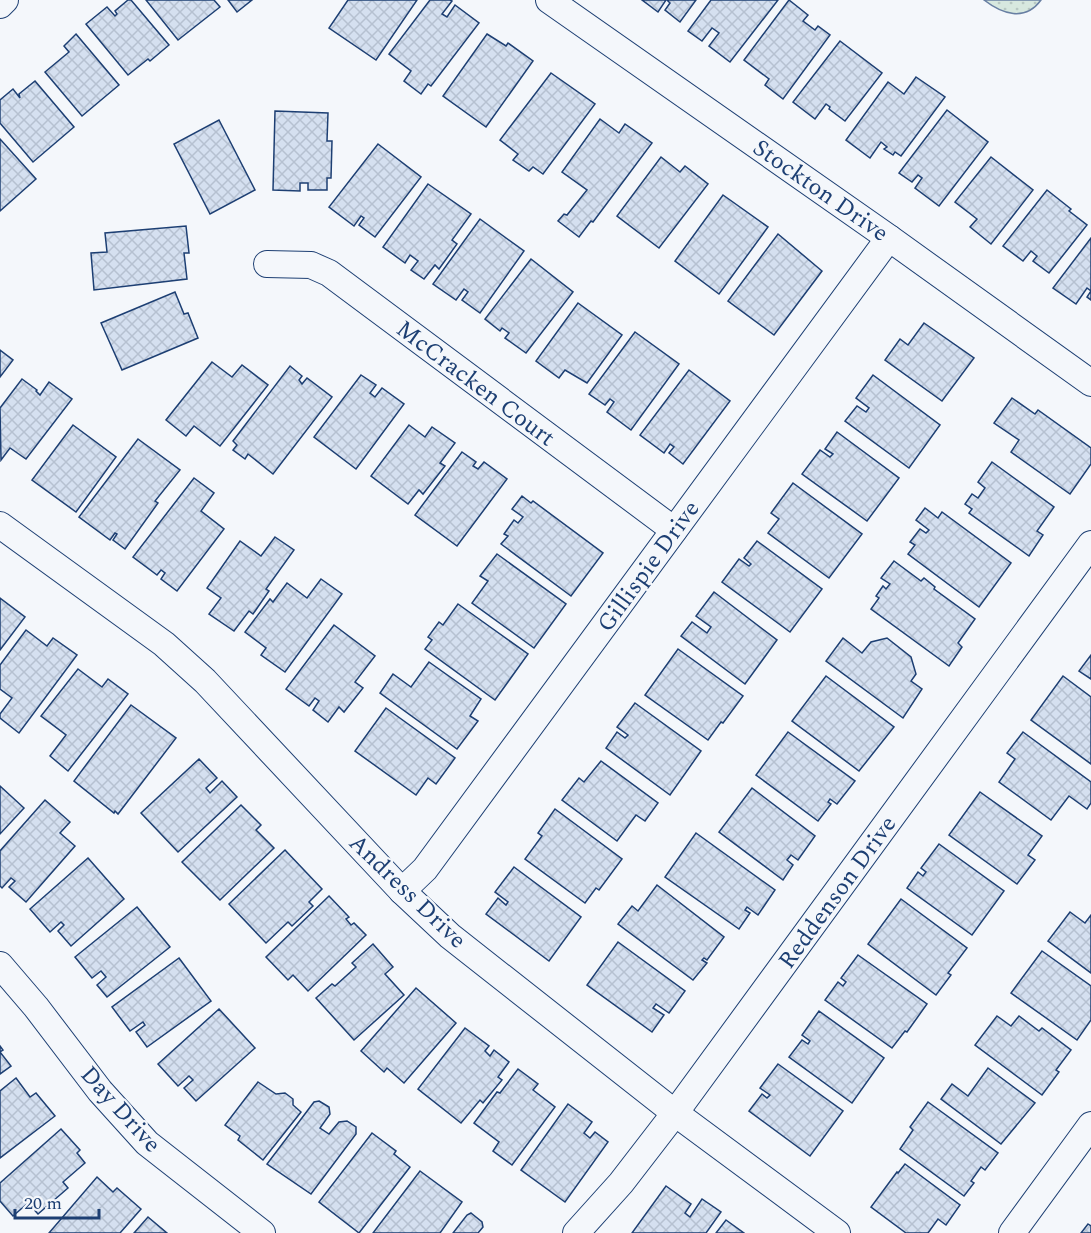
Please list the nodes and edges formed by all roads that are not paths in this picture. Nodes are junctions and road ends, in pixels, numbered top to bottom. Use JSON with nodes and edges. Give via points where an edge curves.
{"nodes":[{"id":1,"x":5,"y":0,"type":"edge"},
{"id":2,"x":549,"y":0,"type":"edge"},
{"id":3,"x":0,"y":5,"type":"edge"},
{"id":4,"x":888,"y":238,"type":"junction"},
{"id":5,"x":267,"y":264,"type":"dead end"},
{"id":6,"x":1091,"y":383,"type":"edge"},
{"id":7,"x":0,"y":525,"type":"edge"},
{"id":8,"x":674,"y":530,"type":"junction"},
{"id":9,"x":1091,"y":544,"type":"edge"},
{"id":10,"x":402,"y":891,"type":"junction"},
{"id":11,"x":0,"y":965,"type":"edge"},
{"id":12,"x":675,"y":1113,"type":"junction"},
{"id":13,"x":1091,"y":1125,"type":"edge"},
{"id":14,"x":262,"y":1233,"type":"edge"},
{"id":15,"x":576,"y":1233,"type":"edge"},
{"id":16,"x":837,"y":1233,"type":"edge"},
{"id":17,"x":1012,"y":1233,"type":"edge"}],
"edges":[{"from":1,"to":3,"type":"street"},
{"from":2,"to":4,"type":"street","name":"Stockton Drive"},
{"from":4,"to":6,"type":"street","name":"Stockton Drive"},
{"from":4,"to":8,"type":"street","name":"Gillispie Drive"},
{"from":5,"to":8,"type":"street","name":"McCracken Court","via":[[311,265],[329,273]]},
{"from":7,"to":10,"type":"street","name":"Andress Drive","via":[[155,638],[205,681]]},
{"from":8,"to":10,"type":"street","name":"Gillispie Drive","via":[[425,869]]},
{"from":9,"to":12,"type":"street","name":"Reddenson Drive"},
{"from":10,"to":12,"type":"street","name":"Andress Drive","via":[[450,936]]},
{"from":11,"to":14,"type":"street","name":"Day Drive","via":[[100,1091],[147,1143]]},
{"from":12,"to":15,"type":"street","name":"Reddenson Drive"},
{"from":12,"to":16,"type":"street","name":"Andress Drive"},
{"from":13,"to":17,"type":"street"}]}
